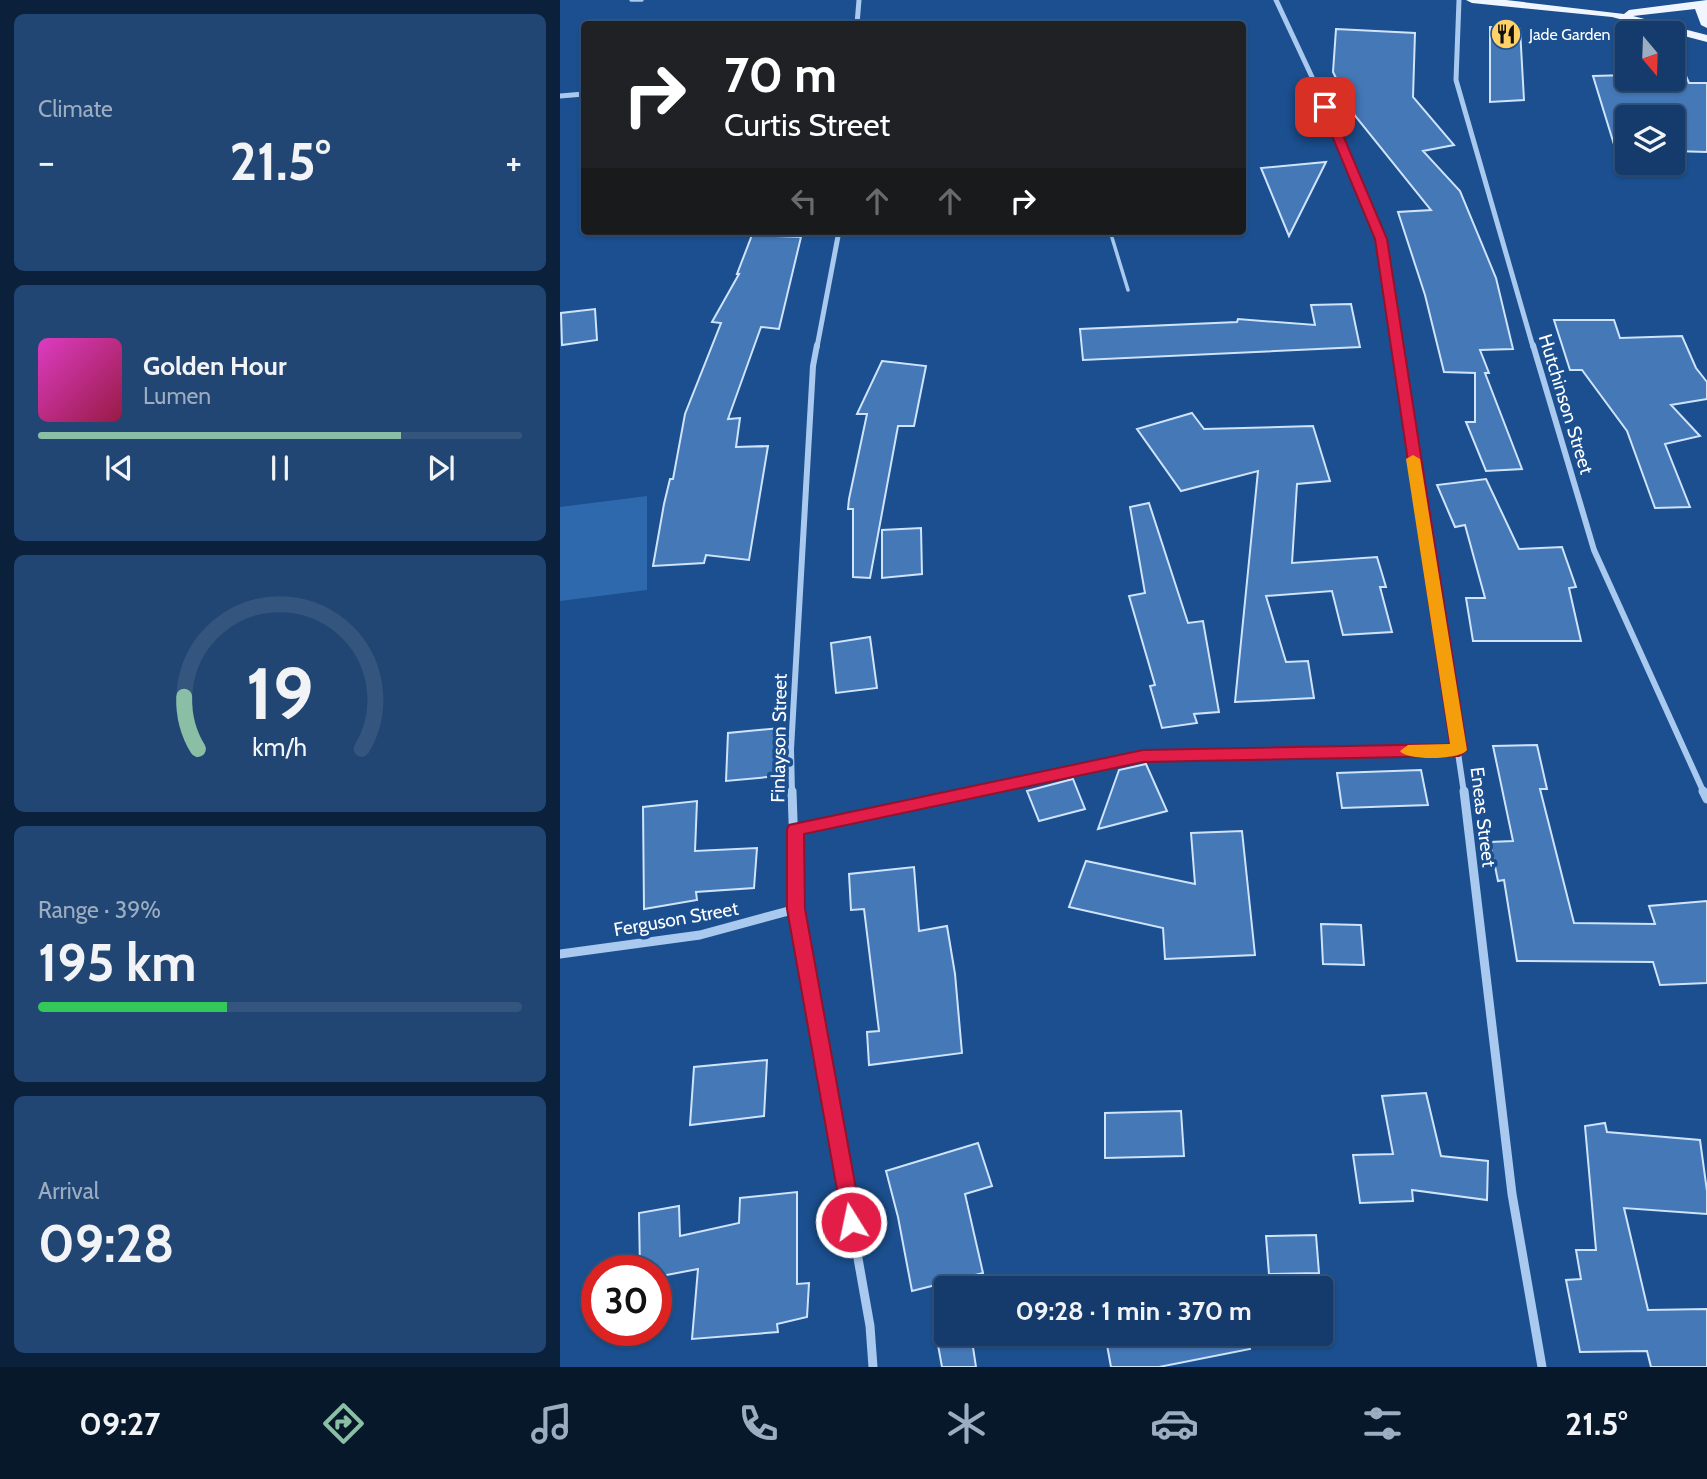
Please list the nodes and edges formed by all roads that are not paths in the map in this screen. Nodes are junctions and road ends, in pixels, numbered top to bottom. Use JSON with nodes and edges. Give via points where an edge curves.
{"nodes":[{"id":1,"x":631,"y":0,"type":"edge"},
{"id":2,"x":642,"y":0,"type":"edge"},
{"id":3,"x":859,"y":0,"type":"edge"},
{"id":4,"x":1276,"y":0,"type":"edge"},
{"id":5,"x":1459,"y":0,"type":"edge"},
{"id":6,"x":1472,"y":0,"type":"edge"},
{"id":7,"x":1700,"y":2,"type":"edge"},
{"id":8,"x":1612,"y":14,"type":"junction"},
{"id":9,"x":857,"y":21,"type":"edge"},
{"id":10,"x":1707,"y":25,"type":"edge"},
{"id":11,"x":1707,"y":40,"type":"edge"},
{"id":12,"x":581,"y":94,"type":"edge"},
{"id":13,"x":560,"y":96,"type":"edge"},
{"id":14,"x":838,"y":235,"type":"edge"},
{"id":15,"x":1111,"y":235,"type":"edge"},
{"id":16,"x":1128,"y":290,"type":"dead end"},
{"id":17,"x":1459,"y":750,"type":"junction"},
{"id":18,"x":1707,"y":799,"type":"edge"},
{"id":19,"x":795,"y":829,"type":"junction"},
{"id":20,"x":796,"y":909,"type":"junction"},
{"id":21,"x":560,"y":954,"type":"edge"},
{"id":22,"x":873,"y":1367,"type":"edge"},
{"id":23,"x":1542,"y":1367,"type":"edge"}],
"edges":[{"from":1,"to":2,"type":"lane"},
{"from":3,"to":9,"type":"street"},
{"from":4,"to":17,"type":"street","name":"Eneas Street","via":[[1347,152],[1381,239]]},
{"from":5,"to":18,"type":"street","name":"Hutchinson Street","via":[[1456,80],[1594,550]]},
{"from":6,"to":8,"type":"main road"},
{"from":7,"to":8,"type":"main road"},
{"from":7,"to":10,"type":"main road"},
{"from":8,"to":11,"type":"main road"},
{"from":12,"to":13,"type":"street"},
{"from":14,"to":19,"type":"street","name":"Finlayson Street","via":[[813,366],[791,749]]},
{"from":15,"to":16,"type":"lane"},
{"from":17,"to":19,"type":"street","via":[[1143,756]]},
{"from":17,"to":23,"type":"street","name":"Eneas Street","via":[[1512,1194]]},
{"from":19,"to":20,"type":"street","name":"Finlayson Street"},
{"from":20,"to":21,"type":"street","name":"Ferguson Street","via":[[700,935]]},
{"from":20,"to":22,"type":"street","name":"Finlayson Street","via":[[870,1326]]}]}
